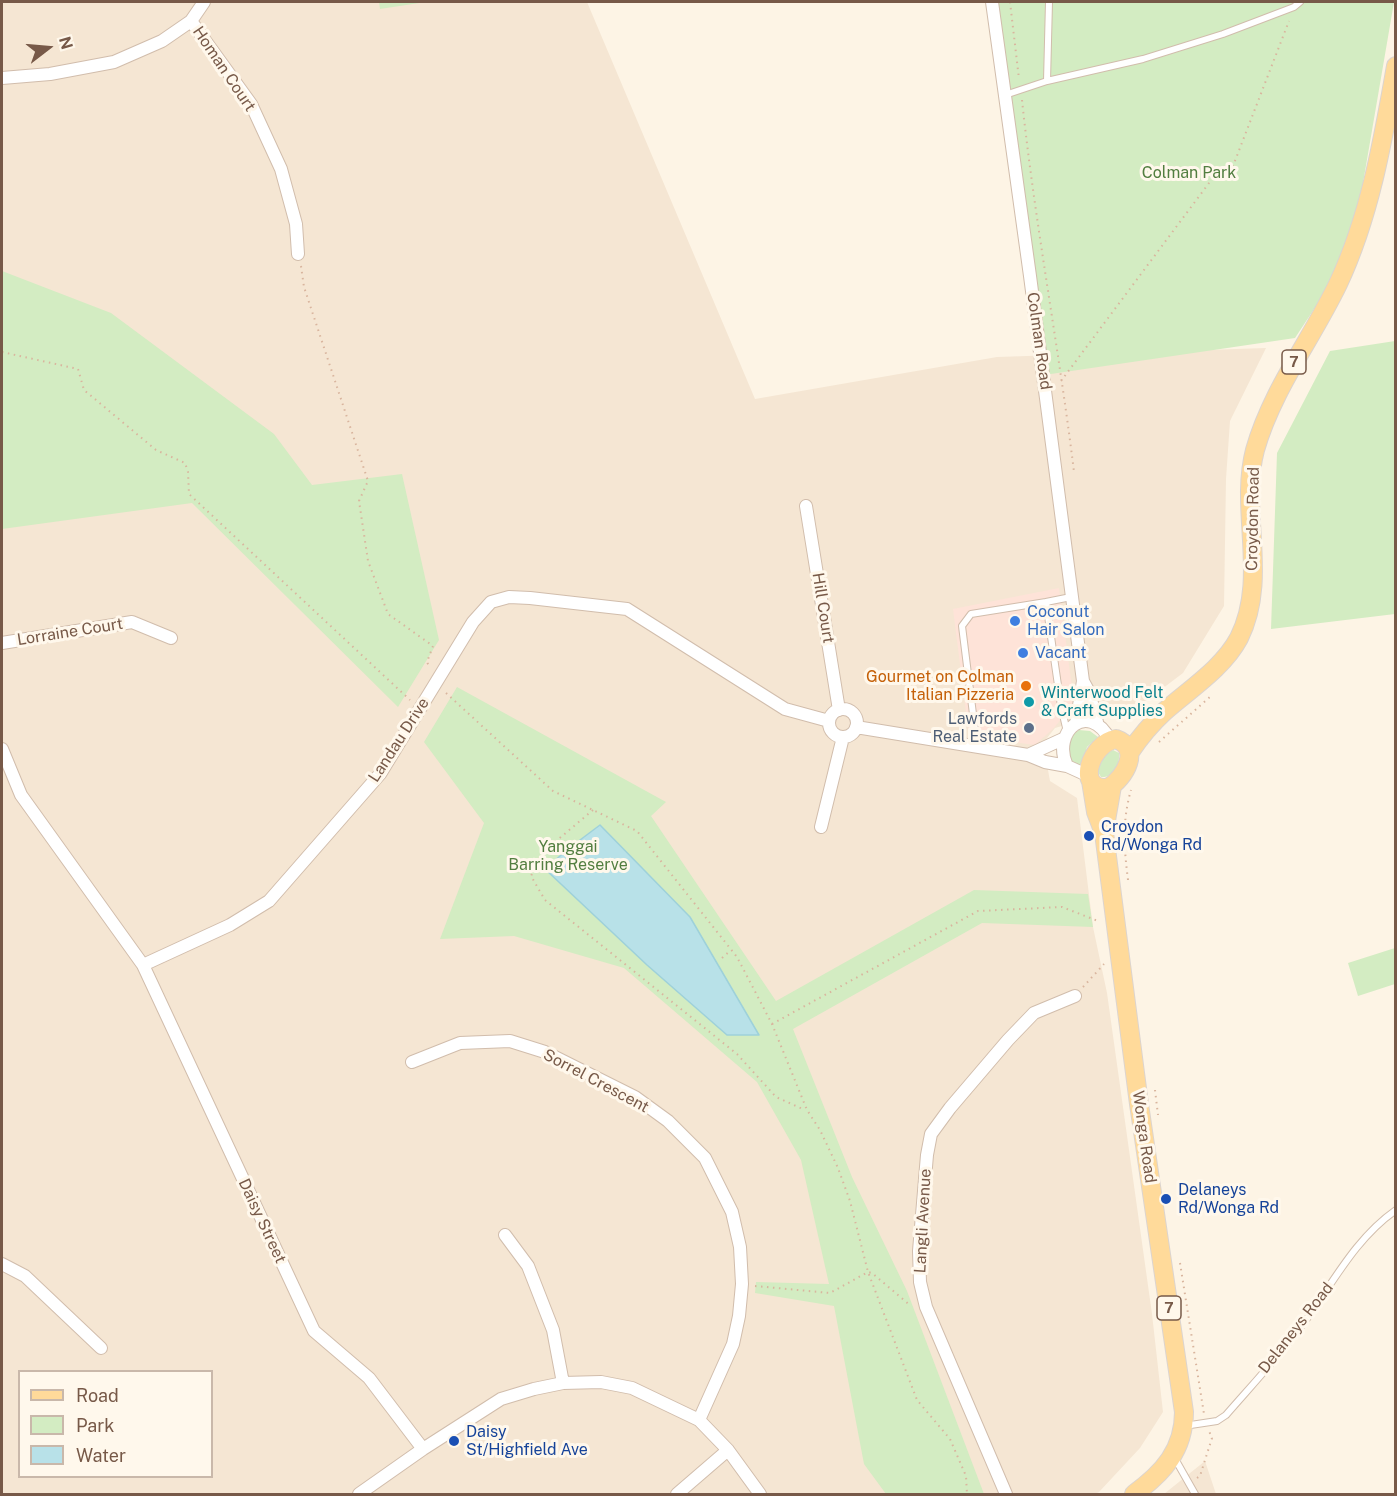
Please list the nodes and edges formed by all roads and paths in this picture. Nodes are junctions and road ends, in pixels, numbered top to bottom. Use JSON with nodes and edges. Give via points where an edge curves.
{"nodes":[{"id":1,"x":204,"y":2,"type":"edge"},
{"id":2,"x":992,"y":2,"type":"edge"},
{"id":3,"x":1010,"y":2,"type":"edge"},
{"id":4,"x":1049,"y":2,"type":"edge"},
{"id":5,"x":1300,"y":2,"type":"edge"},
{"id":6,"x":1294,"y":7,"type":"junction"},
{"id":7,"x":191,"y":21,"type":"junction"},
{"id":8,"x":1395,"y":66,"type":"edge"},
{"id":9,"x":2,"y":78,"type":"edge"},
{"id":10,"x":1047,"y":81,"type":"junction"},
{"id":11,"x":1021,"y":90,"type":"junction"},
{"id":12,"x":1004,"y":95,"type":"junction"},
{"id":13,"x":298,"y":255,"type":"joint"},
{"id":14,"x":2,"y":352,"type":"edge"},
{"id":15,"x":1061,"y":381,"type":"junction"},
{"id":16,"x":1074,"y":472,"type":"dead end"},
{"id":17,"x":806,"y":506,"type":"dead end"},
{"id":18,"x":1071,"y":597,"type":"junction"},
{"id":19,"x":1046,"y":602,"type":"junction"},
{"id":20,"x":171,"y":638,"type":"dead end"},
{"id":21,"x":2,"y":643,"type":"edge"},
{"id":22,"x":1083,"y":681,"type":"junction"},
{"id":23,"x":436,"y":683,"type":"junction"},
{"id":24,"x":1214,"y":693,"type":"dead end"},
{"id":25,"x":421,"y":710,"type":"junction"},
{"id":26,"x":840,"y":710,"type":"junction"},
{"id":27,"x":1163,"y":713,"type":"junction"},
{"id":28,"x":830,"y":721,"type":"junction"},
{"id":29,"x":1097,"y":722,"type":"junction"},
{"id":30,"x":856,"y":727,"type":"junction"},
{"id":31,"x":1069,"y":732,"type":"junction"},
{"id":32,"x":843,"y":737,"type":"junction"},
{"id":33,"x":1113,"y":739,"type":"junction"},
{"id":34,"x":977,"y":746,"type":"junction"},
{"id":35,"x":1156,"y":746,"type":"dead end"},
{"id":36,"x":2,"y":749,"type":"edge"},
{"id":37,"x":1130,"y":752,"type":"junction"},
{"id":38,"x":1028,"y":755,"type":"junction"},
{"id":39,"x":1067,"y":766,"type":"junction"},
{"id":40,"x":1090,"y":778,"type":"junction"},
{"id":41,"x":1112,"y":786,"type":"junction"},
{"id":42,"x":1132,"y":789,"type":"dead end"},
{"id":43,"x":593,"y":810,"type":"junction"},
{"id":44,"x":821,"y":827,"type":"dead end"},
{"id":45,"x":1104,"y":833,"type":"junction"},
{"id":46,"x":1128,"y":882,"type":"dead end"},
{"id":47,"x":1115,"y":920,"type":"junction"},
{"id":48,"x":1118,"y":948,"type":"junction"},
{"id":49,"x":731,"y":950,"type":"junction"},
{"id":50,"x":722,"y":958,"type":"dead end"},
{"id":51,"x":143,"y":965,"type":"junction"},
{"id":52,"x":1076,"y":996,"type":"joint"},
{"id":53,"x":772,"y":1024,"type":"junction"},
{"id":54,"x":412,"y":1062,"type":"dead end"},
{"id":55,"x":1154,"y":1083,"type":"dead end"},
{"id":56,"x":807,"y":1110,"type":"junction"},
{"id":57,"x":1159,"y":1118,"type":"dead end"},
{"id":58,"x":1395,"y":1210,"type":"edge"},
{"id":59,"x":505,"y":1235,"type":"dead end"},
{"id":60,"x":1179,"y":1258,"type":"dead end"},
{"id":61,"x":2,"y":1264,"type":"edge"},
{"id":62,"x":868,"y":1272,"type":"junction"},
{"id":63,"x":741,"y":1284,"type":"junction"},
{"id":64,"x":926,"y":1307,"type":"junction"},
{"id":65,"x":101,"y":1348,"type":"dead end"},
{"id":66,"x":563,"y":1383,"type":"junction"},
{"id":67,"x":699,"y":1420,"type":"junction"},
{"id":68,"x":1206,"y":1423,"type":"junction"},
{"id":69,"x":1184,"y":1426,"type":"junction"},
{"id":70,"x":423,"y":1449,"type":"junction"},
{"id":71,"x":728,"y":1450,"type":"junction"},
{"id":72,"x":1174,"y":1456,"type":"junction"},
{"id":73,"x":1189,"y":1484,"type":"junction"},
{"id":74,"x":359,"y":1494,"type":"edge"},
{"id":75,"x":677,"y":1494,"type":"edge"},
{"id":76,"x":760,"y":1494,"type":"edge"},
{"id":77,"x":967,"y":1494,"type":"edge"},
{"id":78,"x":1006,"y":1494,"type":"edge"},
{"id":79,"x":1134,"y":1494,"type":"edge"},
{"id":80,"x":1195,"y":1494,"type":"edge"}],
"edges":[{"from":1,"to":7,"type":"street"},
{"from":2,"to":12,"type":"street","name":"Colman Road"},
{"from":3,"to":11,"type":"path"},
{"from":4,"to":10,"type":"lane"},
{"from":5,"to":6,"type":"lane"},
{"from":6,"to":10,"type":"lane","via":[[1166,52]]},
{"from":6,"to":15,"type":"path","via":[[1233,166],[1212,179]]},
{"from":7,"to":9,"type":"street","via":[[162,41],[114,62]]},
{"from":7,"to":13,"type":"street","name":"Homan Court","via":[[251,104],[281,169],[296,224]]},
{"from":8,"to":27,"type":"main road","name":"Croydon Road","number":"7","via":[[1384,134],[1351,254],[1286,378],[1255,452],[1251,479],[1252,592],[1247,617],[1238,639],[1221,661]]},
{"from":10,"to":11,"type":"lane"},
{"from":11,"to":12,"type":"lane"},
{"from":11,"to":15,"type":"path"},
{"from":12,"to":18,"type":"street","name":"Colman Road"},
{"from":13,"to":23,"type":"path","via":[[304,287],[368,481],[359,501],[368,561],[388,614],[434,646],[428,662]]},
{"from":14,"to":25,"type":"path","via":[[78,369],[84,390],[156,450],[185,463],[189,494]]},
{"from":15,"to":16,"type":"path"},
{"from":17,"to":26,"type":"street","name":"Hill Court"},
{"from":18,"to":19,"type":"lane"},
{"from":18,"to":22,"type":"street","name":"Colman Road"},
{"from":19,"to":31,"type":"lane","via":[[1061,706]]},
{"from":19,"to":34,"type":"lane","via":[[971,614],[962,626]]},
{"from":20,"to":21,"type":"street","name":"Lorraine Court","via":[[132,622]]},
{"from":22,"to":29,"type":"street","name":"Colman Road"},
{"from":22,"to":31,"type":"street","name":"Colman Road"},
{"from":23,"to":25,"type":"street","name":"Landau Drive"},
{"from":23,"to":28,"type":"street","name":"Landau Drive","via":[[473,622],[491,602],[509,597],[530,598],[627,609],[786,709]]},
{"from":23,"to":43,"type":"path","via":[[553,791]]},
{"from":24,"to":35,"type":"path"},
{"from":25,"to":51,"type":"street","name":"Landau Drive","via":[[380,774],[269,901],[230,925]]},
{"from":26,"to":28,"type":"street"},
{"from":26,"to":30,"type":"street","via":[[854,715]]},
{"from":27,"to":33,"type":"main road","name":"Croydon Road","number":"7"},
{"from":27,"to":37,"type":"main road","name":"Croydon Road","number":"7"},
{"from":28,"to":32,"type":"street","via":[[831,730]]},
{"from":29,"to":31,"type":"street","via":[[1086,720]]},
{"from":29,"to":33,"type":"street"},
{"from":30,"to":32,"type":"street"},
{"from":30,"to":34,"type":"street"},
{"from":31,"to":38,"type":"street"},
{"from":31,"to":39,"type":"street","name":"Colman Road","via":[[1062,752]]},
{"from":32,"to":44,"type":"street"},
{"from":33,"to":37,"type":"main road","via":[[1125,743]]},
{"from":33,"to":40,"type":"main road","number":"7","via":[[1092,759]]},
{"from":34,"to":38,"type":"street"},
{"from":36,"to":51,"type":"street","via":[[21,795]]},
{"from":37,"to":41,"type":"main road","number":"7","via":[[1126,768]]},
{"from":38,"to":39,"type":"street"},
{"from":39,"to":40,"type":"street"},
{"from":40,"to":41,"type":"main road","via":[[1103,789]]},
{"from":40,"to":45,"type":"main road","name":"Wonga Road","number":"7"},
{"from":41,"to":45,"type":"main road","name":"Wonga Road","number":"7"},
{"from":42,"to":46,"type":"path","via":[[1123,838]]},
{"from":43,"to":49,"type":"path","via":[[637,831]]},
{"from":43,"to":56,"type":"path","via":[[542,854],[531,876],[545,900],[737,1054],[776,1097]]},
{"from":45,"to":47,"type":"main road","name":"Wonga Road","number":"7"},
{"from":47,"to":48,"type":"main road","name":"Wonga Road","number":"7"},
{"from":47,"to":53,"type":"path","via":[[1099,921],[1062,907],[978,911]]},
{"from":48,"to":52,"type":"path"},
{"from":48,"to":69,"type":"main road","name":"Wonga Road","number":"7","via":[[1182,1389]]},
{"from":49,"to":50,"type":"path"},
{"from":49,"to":53,"type":"path"},
{"from":51,"to":70,"type":"street","name":"Daisy Street","via":[[314,1331],[369,1378]]},
{"from":52,"to":64,"type":"street","name":"Langli Avenue","via":[[1034,1012],[932,1134],[919,1251]]},
{"from":53,"to":56,"type":"path"},
{"from":54,"to":63,"type":"street","name":"Sorrel Crescent","via":[[460,1043],[510,1041],[545,1052],[635,1097],[668,1121],[705,1158],[732,1212],[740,1247]]},
{"from":55,"to":57,"type":"path"},
{"from":56,"to":62,"type":"path","via":[[838,1168]]},
{"from":58,"to":68,"type":"lane","name":"Delaneys Road","via":[[1362,1240],[1304,1322],[1226,1415]]},
{"from":59,"to":66,"type":"street","via":[[528,1266],[553,1330]]},
{"from":60,"to":68,"type":"path"},
{"from":61,"to":65,"type":"street","via":[[25,1276]]},
{"from":62,"to":63,"type":"path","via":[[830,1293]]},
{"from":62,"to":64,"type":"path","via":[[909,1305]]},
{"from":62,"to":77,"type":"path","via":[[917,1400],[950,1439],[958,1455],[966,1476]]},
{"from":63,"to":67,"type":"street","name":"Sorrel Crescent","via":[[733,1344]]},
{"from":64,"to":78,"type":"street","name":"Langli Avenue"},
{"from":66,"to":67,"type":"street","via":[[601,1382],[632,1388]]},
{"from":66,"to":70,"type":"street","via":[[501,1399]]},
{"from":67,"to":71,"type":"street"},
{"from":68,"to":69,"type":"lane","name":"Delaneys Road"},
{"from":68,"to":73,"type":"path","via":[[1212,1438],[1200,1476]]},
{"from":69,"to":72,"type":"main road","name":"Wonga Road","number":"7"},
{"from":70,"to":74,"type":"street"},
{"from":71,"to":75,"type":"street"},
{"from":71,"to":76,"type":"street"},
{"from":72,"to":73,"type":"lane"},
{"from":72,"to":79,"type":"main road","name":"Wonga Road","number":"7","via":[[1159,1475]]},
{"from":73,"to":80,"type":"lane"}]}
